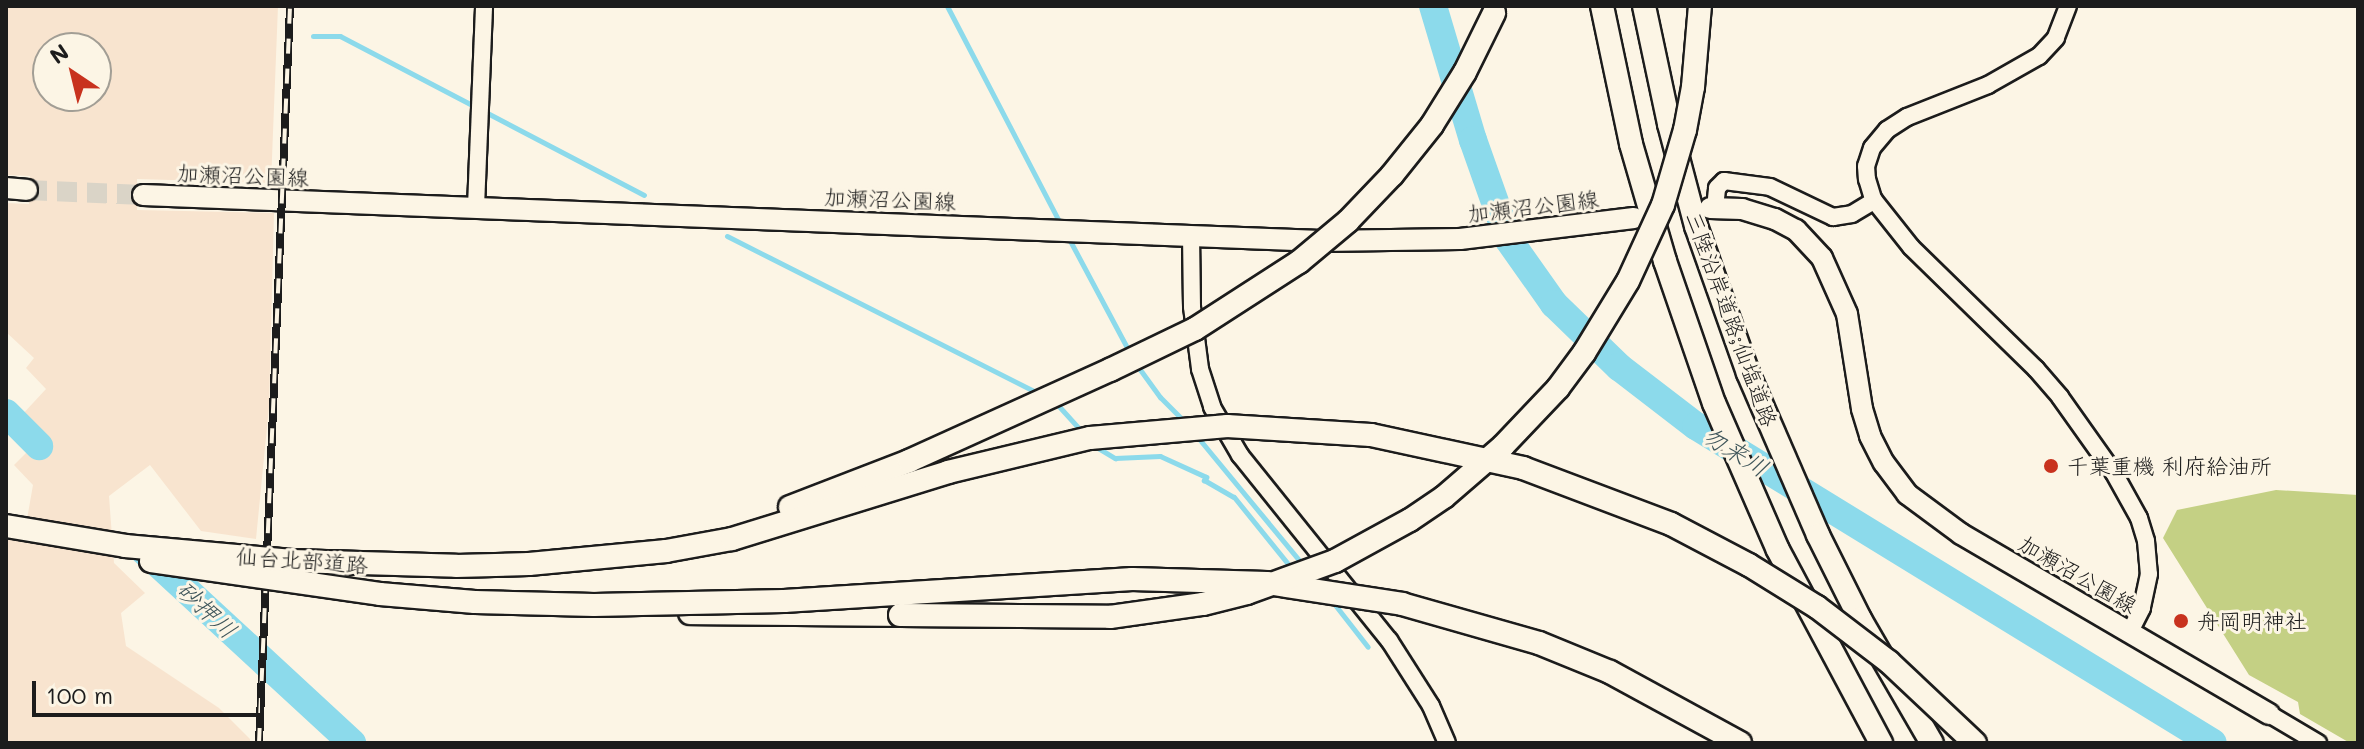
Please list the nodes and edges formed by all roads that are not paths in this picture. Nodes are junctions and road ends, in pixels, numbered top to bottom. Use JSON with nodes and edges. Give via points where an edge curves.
{"nodes":[{"id":1,"x":484,"y":6,"type":"edge"},
{"id":2,"x":1602,"y":6,"type":"edge"},
{"id":3,"x":1644,"y":6,"type":"edge"},
{"id":4,"x":1700,"y":6,"type":"edge"},
{"id":5,"x":2068,"y":6,"type":"edge"},
{"id":6,"x":1496,"y":9,"type":"edge"},
{"id":7,"x":6,"y":188,"type":"edge"},
{"id":8,"x":27,"y":190,"type":"tunnel mouth"},
{"id":9,"x":143,"y":195,"type":"tunnel mouth"},
{"id":10,"x":1874,"y":201,"type":"junction"},
{"id":11,"x":476,"y":207,"type":"junction"},
{"id":12,"x":1707,"y":214,"type":"junction"},
{"id":13,"x":1634,"y":218,"type":"dead end"},
{"id":14,"x":1191,"y":235,"type":"junction"},
{"id":15,"x":6,"y":526,"type":"edge"},
{"id":16,"x":600,"y":559,"type":"junction"},
{"id":17,"x":475,"y":602,"type":"junction"},
{"id":18,"x":2130,"y":632,"type":"junction"},
{"id":19,"x":2269,"y":714,"type":"joint"},
{"id":20,"x":1447,"y":743,"type":"edge"},
{"id":21,"x":1740,"y":743,"type":"edge"},
{"id":22,"x":1881,"y":743,"type":"edge"},
{"id":23,"x":1932,"y":743,"type":"edge"},
{"id":24,"x":1975,"y":743,"type":"edge"},
{"id":25,"x":2318,"y":743,"type":"edge"}],
"edges":[{"from":1,"to":11,"type":"street"},
{"from":2,"to":22,"type":"highway","name":"三陸沿岸道路;仙塩道路","bridge":true,"via":[[1631,144],[1665,261],[1744,476],[1814,624]]},
{"from":3,"to":12,"type":"highway","name":"三陸沿岸道路;仙塩道路","via":[[1669,124]]},
{"from":4,"to":17,"type":"highway","bridge":true,"via":[[1693,87],[1663,205],[1628,281],[1584,353],[1531,417],[1474,473],[1410,520],[1335,561],[1218,601],[1110,617],[684,613],[524,609]]},
{"from":5,"to":10,"type":"street","via":[[2056,38],[2039,56],[1887,130],[1866,166]]},
{"from":6,"to":16,"type":"highway","bridge":true,"via":[[1432,125],[1392,175],[1348,221],[1248,297],[1110,370],[909,461],[740,525]]},
{"from":7,"to":8,"type":"main road"},
{"from":9,"to":11,"type":"main road","name":"加瀬沼公園線"},
{"from":10,"to":12,"type":"street","via":[[1852,214],[1833,217],[1770,187],[1724,181]]},
{"from":10,"to":18,"type":"street","via":[[1911,247],[2036,369],[2114,473],[2146,541],[2149,574]]},
{"from":11,"to":14,"type":"main road","name":"加瀬沼公園線"},
{"from":12,"to":18,"type":"main road","name":"加瀬沼公園線","via":[[1742,209],[1775,219],[1796,230],[1822,258],[1847,314],[1870,436],[1907,494],[1961,534]]},
{"from":12,"to":23,"type":"highway","name":"三陸沿岸道路;仙塩道路","bridge":true,"via":[[1748,373],[1811,522]]},
{"from":13,"to":14,"type":"main road","name":"加瀬沼公園線","via":[[1478,236],[1321,241]]},
{"from":14,"to":20,"type":"street","via":[[1192,307],[1200,369],[1212,407],[1240,455],[1389,640],[1431,706]]},
{"from":15,"to":16,"type":"highway","name":"仙台北部道路","bridge":true,"via":[[125,546],[292,561],[456,566]]},
{"from":15,"to":17,"type":"highway","name":"仙台北部道路","bridge":true,"via":[[190,569]]},
{"from":16,"to":24,"type":"highway","bridge":true,"via":[[732,539],[948,472],[1090,438],[1227,426],[1371,435],[1523,468],[1671,524],[1817,607],[1889,662]]},
{"from":17,"to":21,"type":"highway","bridge":true,"via":[[688,606],[1065,582],[1267,583],[1402,604],[1539,643],[1623,679]]},
{"from":18,"to":19,"type":"main road","name":"加瀬沼公園線"},
{"from":19,"to":25,"type":"street"}]}
